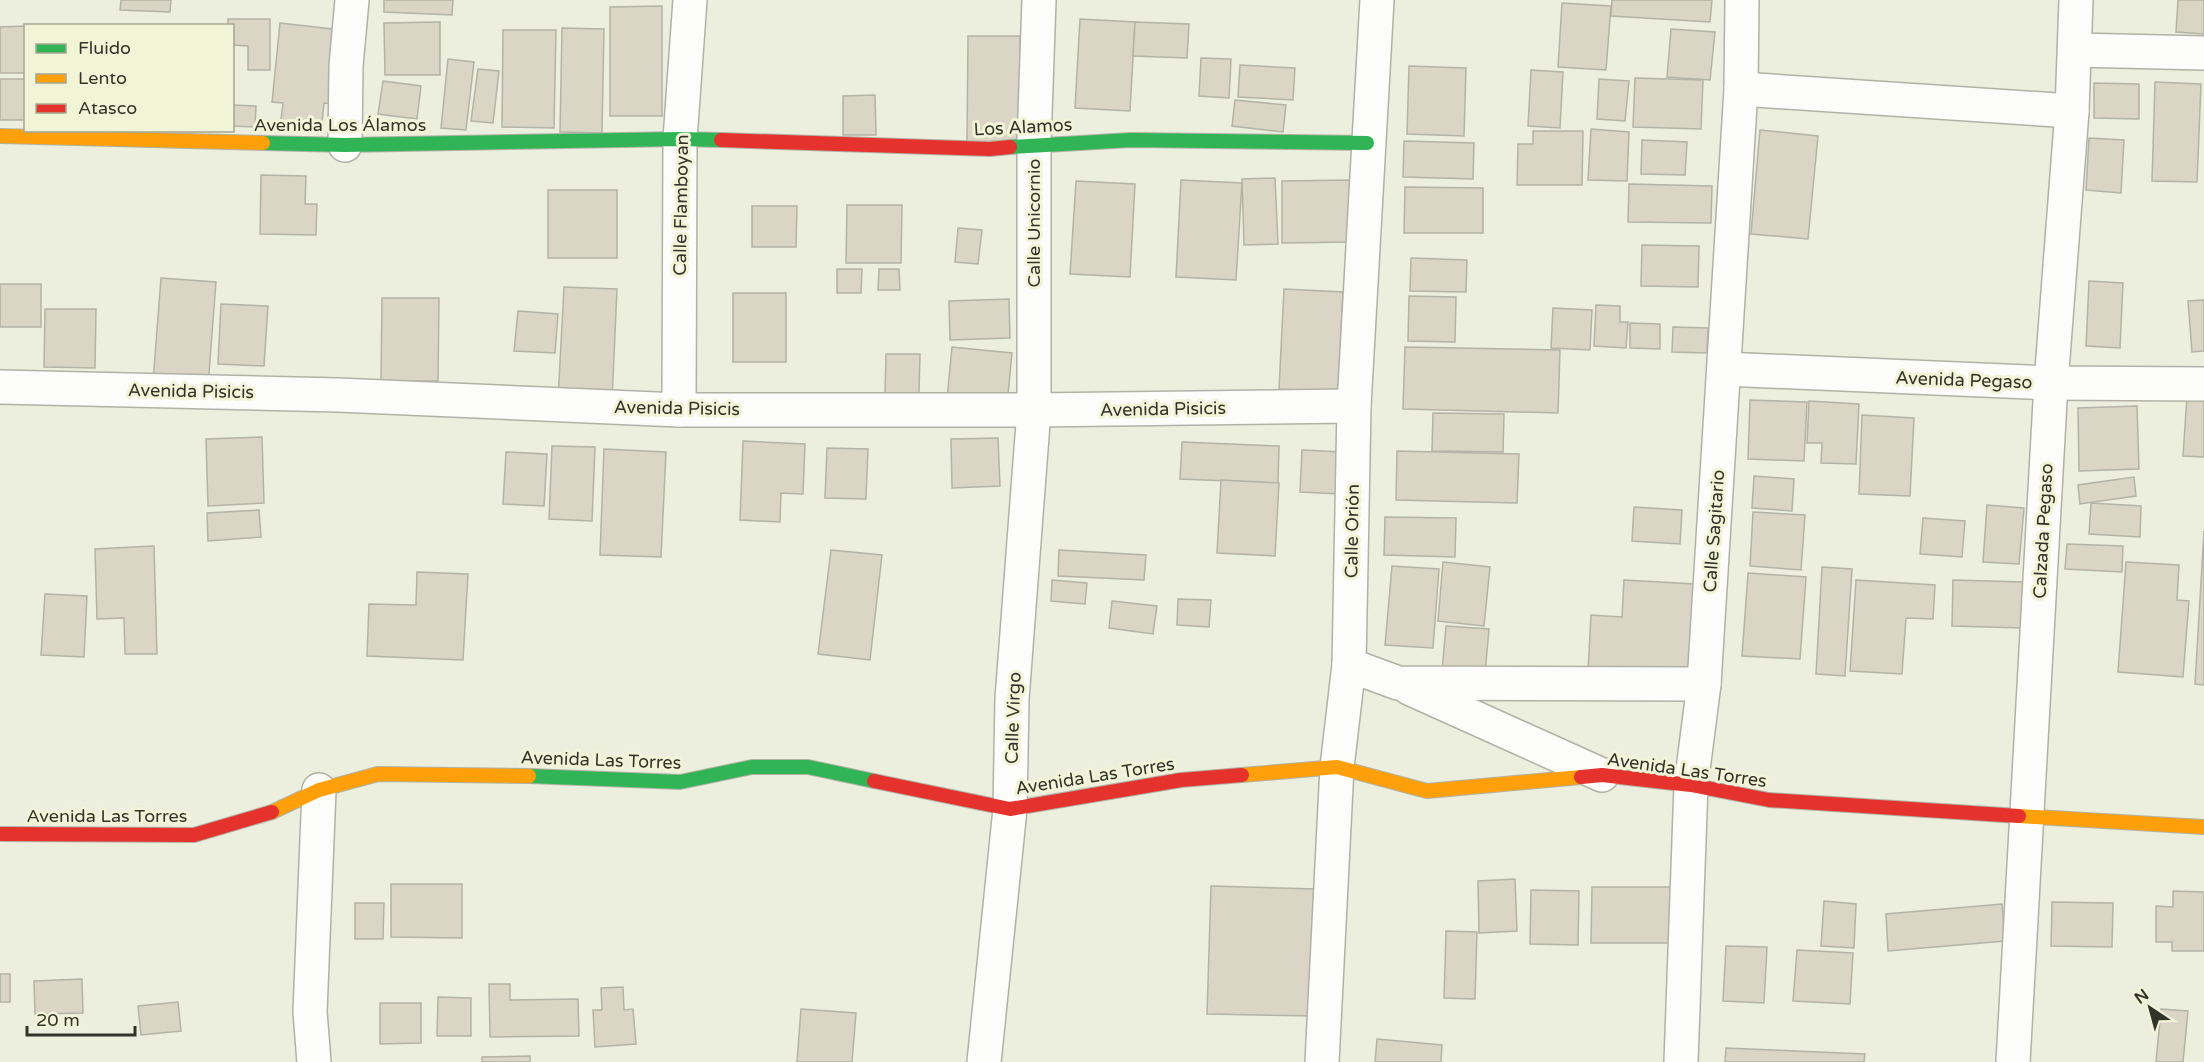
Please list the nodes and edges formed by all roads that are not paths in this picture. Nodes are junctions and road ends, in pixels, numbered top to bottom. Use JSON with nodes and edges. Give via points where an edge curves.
{"nodes":[{"id":1,"x":352,"y":0,"type":"edge"},
{"id":2,"x":690,"y":0,"type":"edge"},
{"id":3,"x":1039,"y":0,"type":"edge"},
{"id":4,"x":1377,"y":0,"type":"edge"},
{"id":5,"x":1742,"y":0,"type":"edge"},
{"id":6,"x":2076,"y":0,"type":"edge"},
{"id":7,"x":2075,"y":50,"type":"junction"},
{"id":8,"x":2204,"y":53,"type":"edge"},
{"id":9,"x":1741,"y":88,"type":"junction"},
{"id":10,"x":2072,"y":111,"type":"junction"},
{"id":11,"x":0,"y":136,"type":"edge"},
{"id":12,"x":680,"y":139,"type":"junction"},
{"id":13,"x":1034,"y":143,"type":"junction"},
{"id":14,"x":1367,"y":143,"type":"junction"},
{"id":15,"x":345,"y":145,"type":"junction"},
{"id":16,"x":1724,"y":369,"type":"junction"},
{"id":17,"x":2051,"y":383,"type":"junction"},
{"id":18,"x":2204,"y":384,"type":"edge"},
{"id":19,"x":0,"y":387,"type":"edge"},
{"id":20,"x":1354,"y":406,"type":"junction"},
{"id":21,"x":679,"y":410,"type":"junction"},
{"id":22,"x":1034,"y":410,"type":"junction"},
{"id":23,"x":1349,"y":665,"type":"junction"},
{"id":24,"x":1398,"y":683,"type":"junction"},
{"id":25,"x":1704,"y":684,"type":"junction"},
{"id":26,"x":1337,"y":766,"type":"junction"},
{"id":27,"x":1602,"y":775,"type":"junction"},
{"id":28,"x":1691,"y":785,"type":"junction"},
{"id":29,"x":319,"y":790,"type":"junction"},
{"id":30,"x":1010,"y":809,"type":"junction"},
{"id":31,"x":2026,"y":817,"type":"junction"},
{"id":32,"x":2204,"y":827,"type":"edge"},
{"id":33,"x":0,"y":834,"type":"edge"},
{"id":34,"x":314,"y":1062,"type":"edge"},
{"id":35,"x":984,"y":1062,"type":"edge"},
{"id":36,"x":1322,"y":1062,"type":"edge"},
{"id":37,"x":1681,"y":1062,"type":"edge"},
{"id":38,"x":2013,"y":1062,"type":"edge"}],
"edges":[{"from":1,"to":15,"type":"street"},
{"from":2,"to":12,"type":"street","name":"Calle Flamboyan"},
{"from":3,"to":13,"type":"street","name":"Calle Unicornio"},
{"from":4,"to":14,"type":"street","name":"Calle Orión"},
{"from":5,"to":9,"type":"street","name":"Calle Sagitario"},
{"from":6,"to":7,"type":"street","name":"Calzada Pegaso"},
{"from":7,"to":8,"type":"street"},
{"from":7,"to":10,"type":"street","name":"Calzada Pegaso"},
{"from":9,"to":10,"type":"street"},
{"from":9,"to":16,"type":"street","name":"Calle Sagitario"},
{"from":10,"to":17,"type":"street","name":"Calzada Pegaso"},
{"from":11,"to":15,"type":"street","name":"Avenida Los Álamos"},
{"from":12,"to":13,"type":"street","name":"Los Alamos","via":[[990,148]]},
{"from":12,"to":15,"type":"street","name":"Avenida Los Álamos"},
{"from":12,"to":21,"type":"street","name":"Calle Flamboyan"},
{"from":13,"to":14,"type":"street","name":"Los Alamos"},
{"from":13,"to":22,"type":"street","name":"Calle Unicornio"},
{"from":14,"to":20,"type":"street","name":"Calle Orión"},
{"from":16,"to":17,"type":"street","name":"Avenida Pegaso"},
{"from":16,"to":25,"type":"street","name":"Calle Sagitario"},
{"from":17,"to":18,"type":"street","name":"Avenida Pegaso"},
{"from":17,"to":31,"type":"street","name":"Calzada Pegaso"},
{"from":19,"to":21,"type":"street","name":"Avenida Pisicis","via":[[338,395]]},
{"from":20,"to":22,"type":"street","name":"Avenida Pisicis"},
{"from":20,"to":23,"type":"street","name":"Calle Orión"},
{"from":21,"to":22,"type":"street","name":"Avenida Pisicis"},
{"from":22,"to":30,"type":"street","name":"Calle Virgo","via":[[1012,699]]},
{"from":23,"to":24,"type":"street"},
{"from":23,"to":26,"type":"street","name":"Calle Orión"},
{"from":24,"to":25,"type":"street"},
{"from":24,"to":27,"type":"street"},
{"from":25,"to":28,"type":"street","name":"Calle Sagitario"},
{"from":26,"to":27,"type":"street","name":"Avenida Las Torres","via":[[1427,791]]},
{"from":26,"to":30,"type":"street","name":"Avenida Las Torres","via":[[1181,780]]},
{"from":26,"to":36,"type":"street","name":"Calle Orión"},
{"from":27,"to":28,"type":"street","name":"Avenida Las Torres"},
{"from":28,"to":31,"type":"street","name":"Avenida Las Torres","via":[[1769,800]]},
{"from":28,"to":37,"type":"street","name":"Calle Sagitario"},
{"from":29,"to":30,"type":"street","name":"Avenida Las Torres","via":[[378,774],[680,782],[752,767],[808,767]]},
{"from":29,"to":33,"type":"street","name":"Avenida Las Torres","via":[[265,815],[194,835]]},
{"from":29,"to":34,"type":"street","via":[[310,1012]]},
{"from":30,"to":35,"type":"street","name":"Calle Virgo"},
{"from":31,"to":32,"type":"street","name":"Avenida Las Torres"},
{"from":31,"to":38,"type":"street","name":"Calzada Pegaso"}]}
